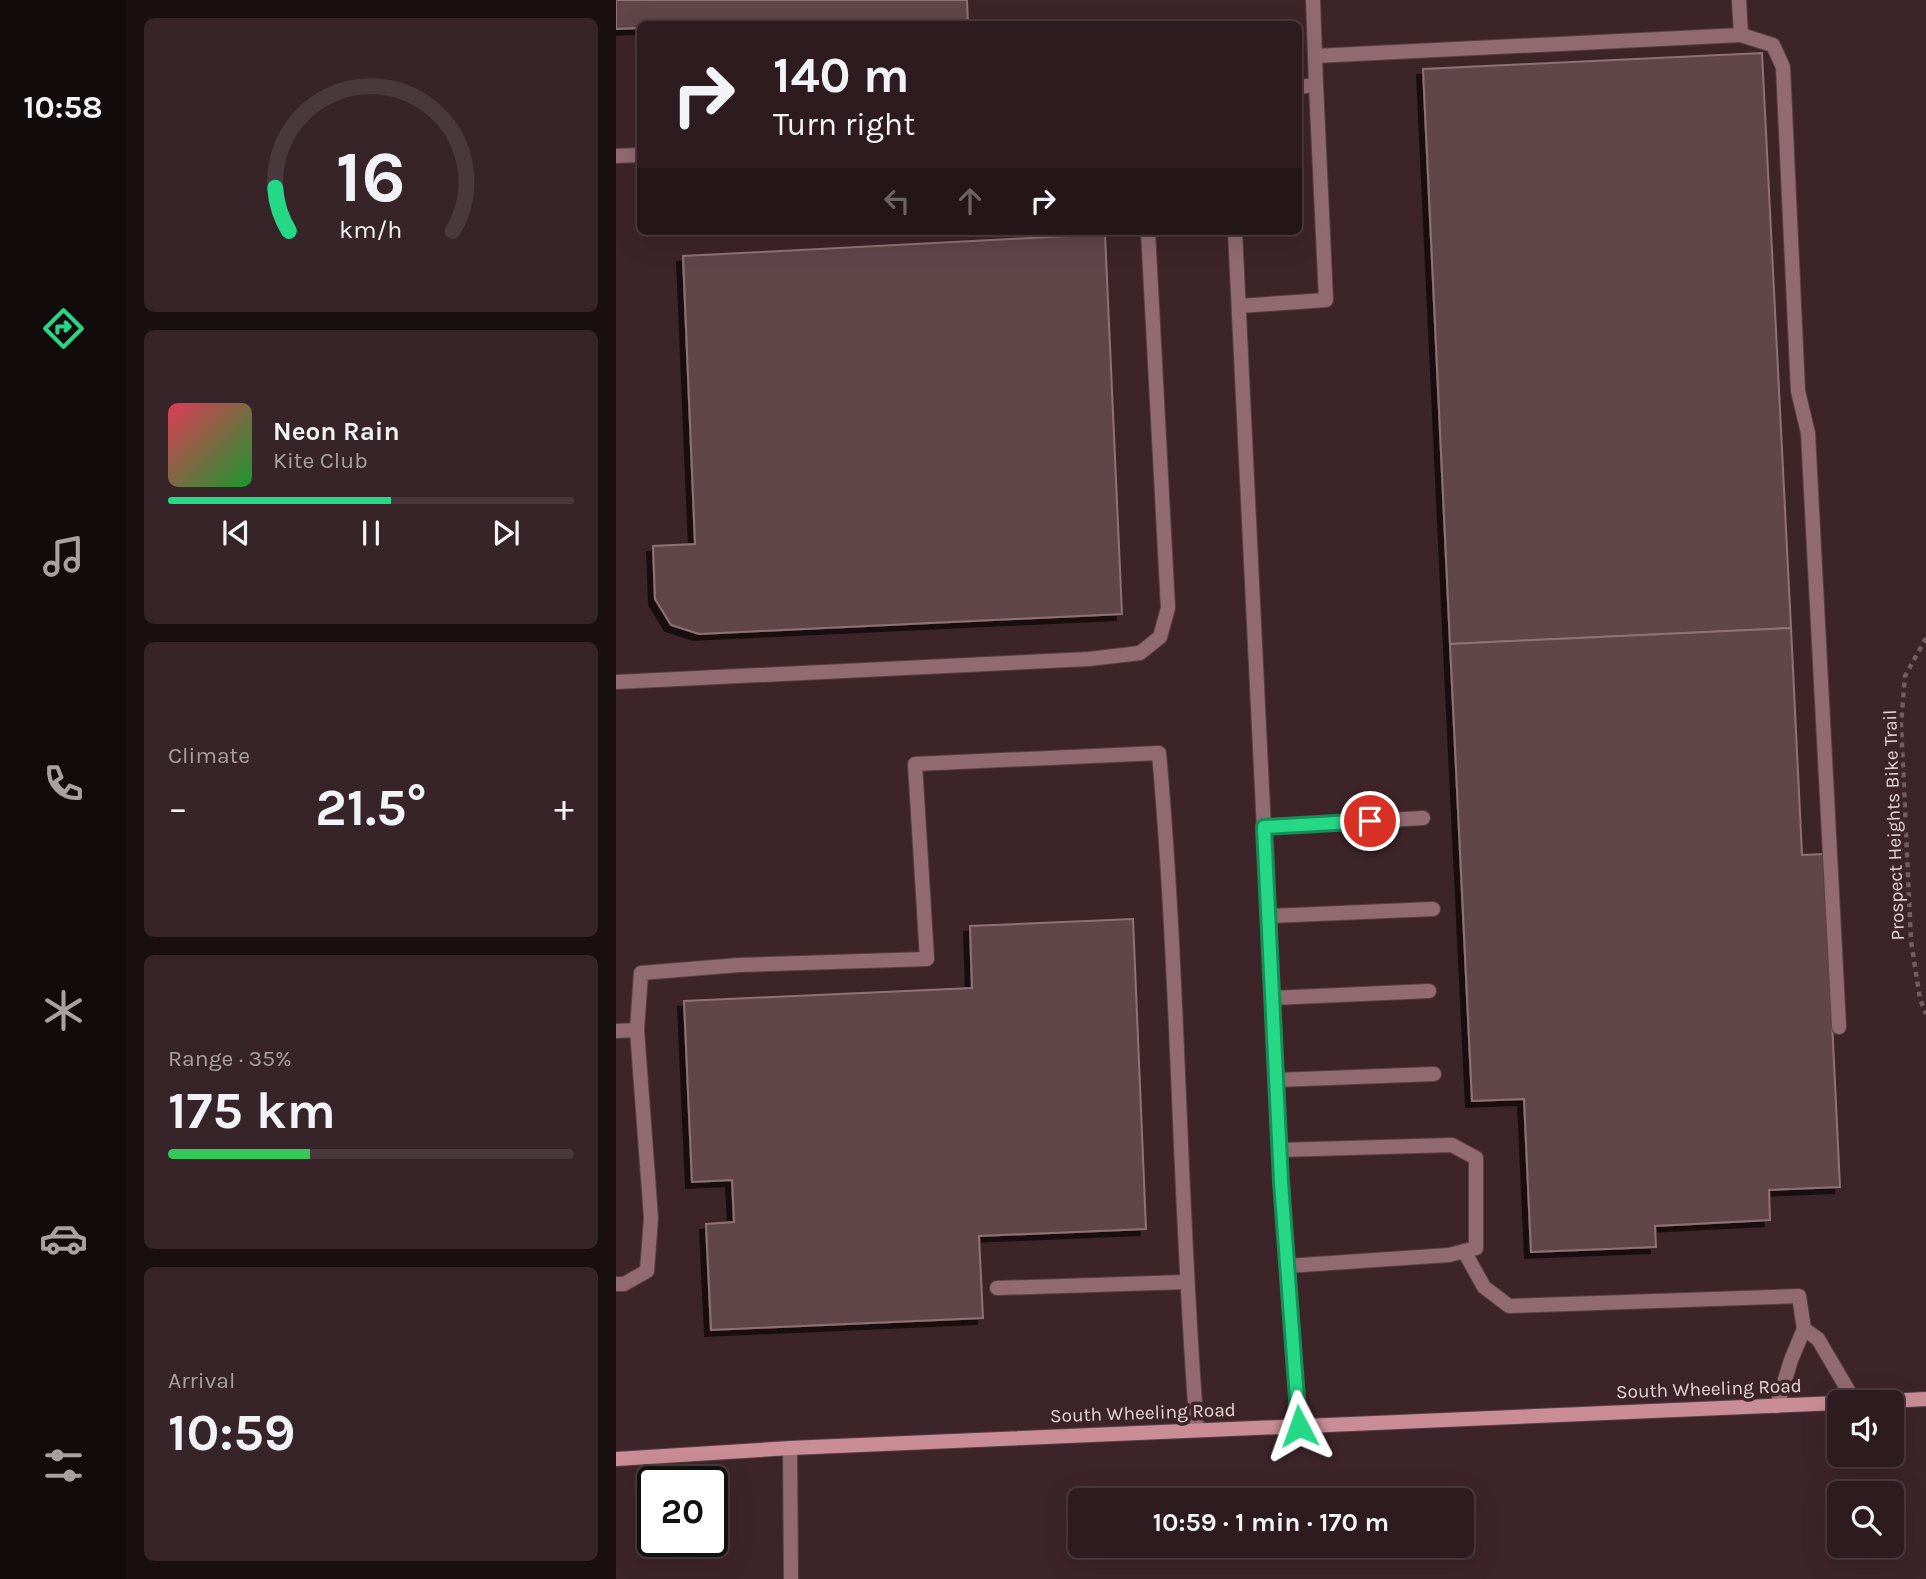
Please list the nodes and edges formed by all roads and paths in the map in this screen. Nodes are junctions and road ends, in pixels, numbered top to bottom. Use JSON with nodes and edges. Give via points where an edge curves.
{"nodes":[{"id":1,"x":1313,"y":0,"type":"edge"},
{"id":2,"x":1739,"y":0,"type":"edge"},
{"id":3,"x":1741,"y":36,"type":"junction"},
{"id":4,"x":1315,"y":56,"type":"junction"},
{"id":5,"x":1316,"y":86,"type":"junction"},
{"id":6,"x":1302,"y":87,"type":"edge"},
{"id":7,"x":637,"y":155,"type":"edge"},
{"id":8,"x":616,"y":156,"type":"edge"},
{"id":9,"x":1147,"y":235,"type":"edge"},
{"id":10,"x":1235,"y":235,"type":"edge"},
{"id":11,"x":1239,"y":306,"type":"junction"},
{"id":12,"x":1926,"y":638,"type":"edge"},
{"id":13,"x":616,"y":682,"type":"edge"},
{"id":14,"x":1423,"y":818,"type":"dead end"},
{"id":15,"x":1264,"y":827,"type":"junction"},
{"id":16,"x":1433,"y":909,"type":"dead end"},
{"id":17,"x":1268,"y":916,"type":"junction"},
{"id":18,"x":1429,"y":991,"type":"dead end"},
{"id":19,"x":1272,"y":998,"type":"junction"},
{"id":20,"x":1926,"y":1014,"type":"edge"},
{"id":21,"x":1839,"y":1027,"type":"dead end"},
{"id":22,"x":637,"y":1030,"type":"junction"},
{"id":23,"x":616,"y":1031,"type":"edge"},
{"id":24,"x":1434,"y":1074,"type":"dead end"},
{"id":25,"x":1276,"y":1080,"type":"junction"},
{"id":26,"x":1279,"y":1150,"type":"junction"},
{"id":27,"x":1464,"y":1251,"type":"junction"},
{"id":28,"x":1287,"y":1266,"type":"junction"},
{"id":29,"x":1186,"y":1282,"type":"junction"},
{"id":30,"x":616,"y":1284,"type":"edge"},
{"id":31,"x":997,"y":1288,"type":"dead end"},
{"id":32,"x":1804,"y":1329,"type":"junction"},
{"id":33,"x":1848,"y":1390,"type":"edge"},
{"id":34,"x":1926,"y":1399,"type":"edge"},
{"id":35,"x":1904,"y":1400,"type":"edge"},
{"id":36,"x":1827,"y":1404,"type":"edge"},
{"id":37,"x":1777,"y":1406,"type":"junction"},
{"id":38,"x":1299,"y":1426,"type":"junction"},
{"id":39,"x":1197,"y":1430,"type":"junction"},
{"id":40,"x":790,"y":1448,"type":"junction"},
{"id":41,"x":616,"y":1459,"type":"edge"},
{"id":42,"x":790,"y":1579,"type":"edge"}],
"edges":[{"from":1,"to":4,"type":"street"},
{"from":2,"to":3,"type":"street"},
{"from":3,"to":4,"type":"street"},
{"from":3,"to":21,"type":"street","via":[[1773,45],[1783,67],[1798,391],[1808,433]]},
{"from":4,"to":5,"type":"street"},
{"from":5,"to":6,"type":"street"},
{"from":5,"to":11,"type":"street","via":[[1326,300]]},
{"from":7,"to":8,"type":"street"},
{"from":9,"to":13,"type":"street","via":[[1168,608],[1160,637],[1140,653],[1089,659]]},
{"from":10,"to":11,"type":"street"},
{"from":11,"to":15,"type":"street"},
{"from":12,"to":20,"type":"path","name":"Prospect Heights Bike Trail","via":[[1905,676],[1901,724],[1911,941]]},
{"from":14,"to":15,"type":"street"},
{"from":15,"to":17,"type":"street"},
{"from":16,"to":17,"type":"street"},
{"from":17,"to":19,"type":"street"},
{"from":18,"to":19,"type":"street"},
{"from":19,"to":25,"type":"street"},
{"from":22,"to":23,"type":"street"},
{"from":22,"to":29,"type":"street","via":[[642,973],[927,959],[915,764],[1159,753]]},
{"from":22,"to":30,"type":"street","via":[[651,1218],[647,1271]]},
{"from":24,"to":25,"type":"street"},
{"from":25,"to":26,"type":"street"},
{"from":26,"to":27,"type":"street","via":[[1452,1145],[1476,1158],[1476,1248]]},
{"from":26,"to":28,"type":"street"},
{"from":27,"to":28,"type":"street"},
{"from":27,"to":32,"type":"street","via":[[1484,1287],[1509,1306],[1799,1296]]},
{"from":28,"to":38,"type":"street"},
{"from":29,"to":31,"type":"street"},
{"from":29,"to":39,"type":"street"},
{"from":32,"to":33,"type":"street","via":[[1818,1339]]},
{"from":32,"to":37,"type":"street"},
{"from":34,"to":35,"type":"main road"},
{"from":36,"to":37,"type":"main road","name":"South Wheeling Road"},
{"from":37,"to":38,"type":"main road","name":"South Wheeling Road"},
{"from":38,"to":39,"type":"main road","name":"South Wheeling Road"},
{"from":39,"to":40,"type":"main road","name":"South Wheeling Road"},
{"from":40,"to":41,"type":"main road","name":"South Wheeling Road"},
{"from":40,"to":42,"type":"street"}]}
